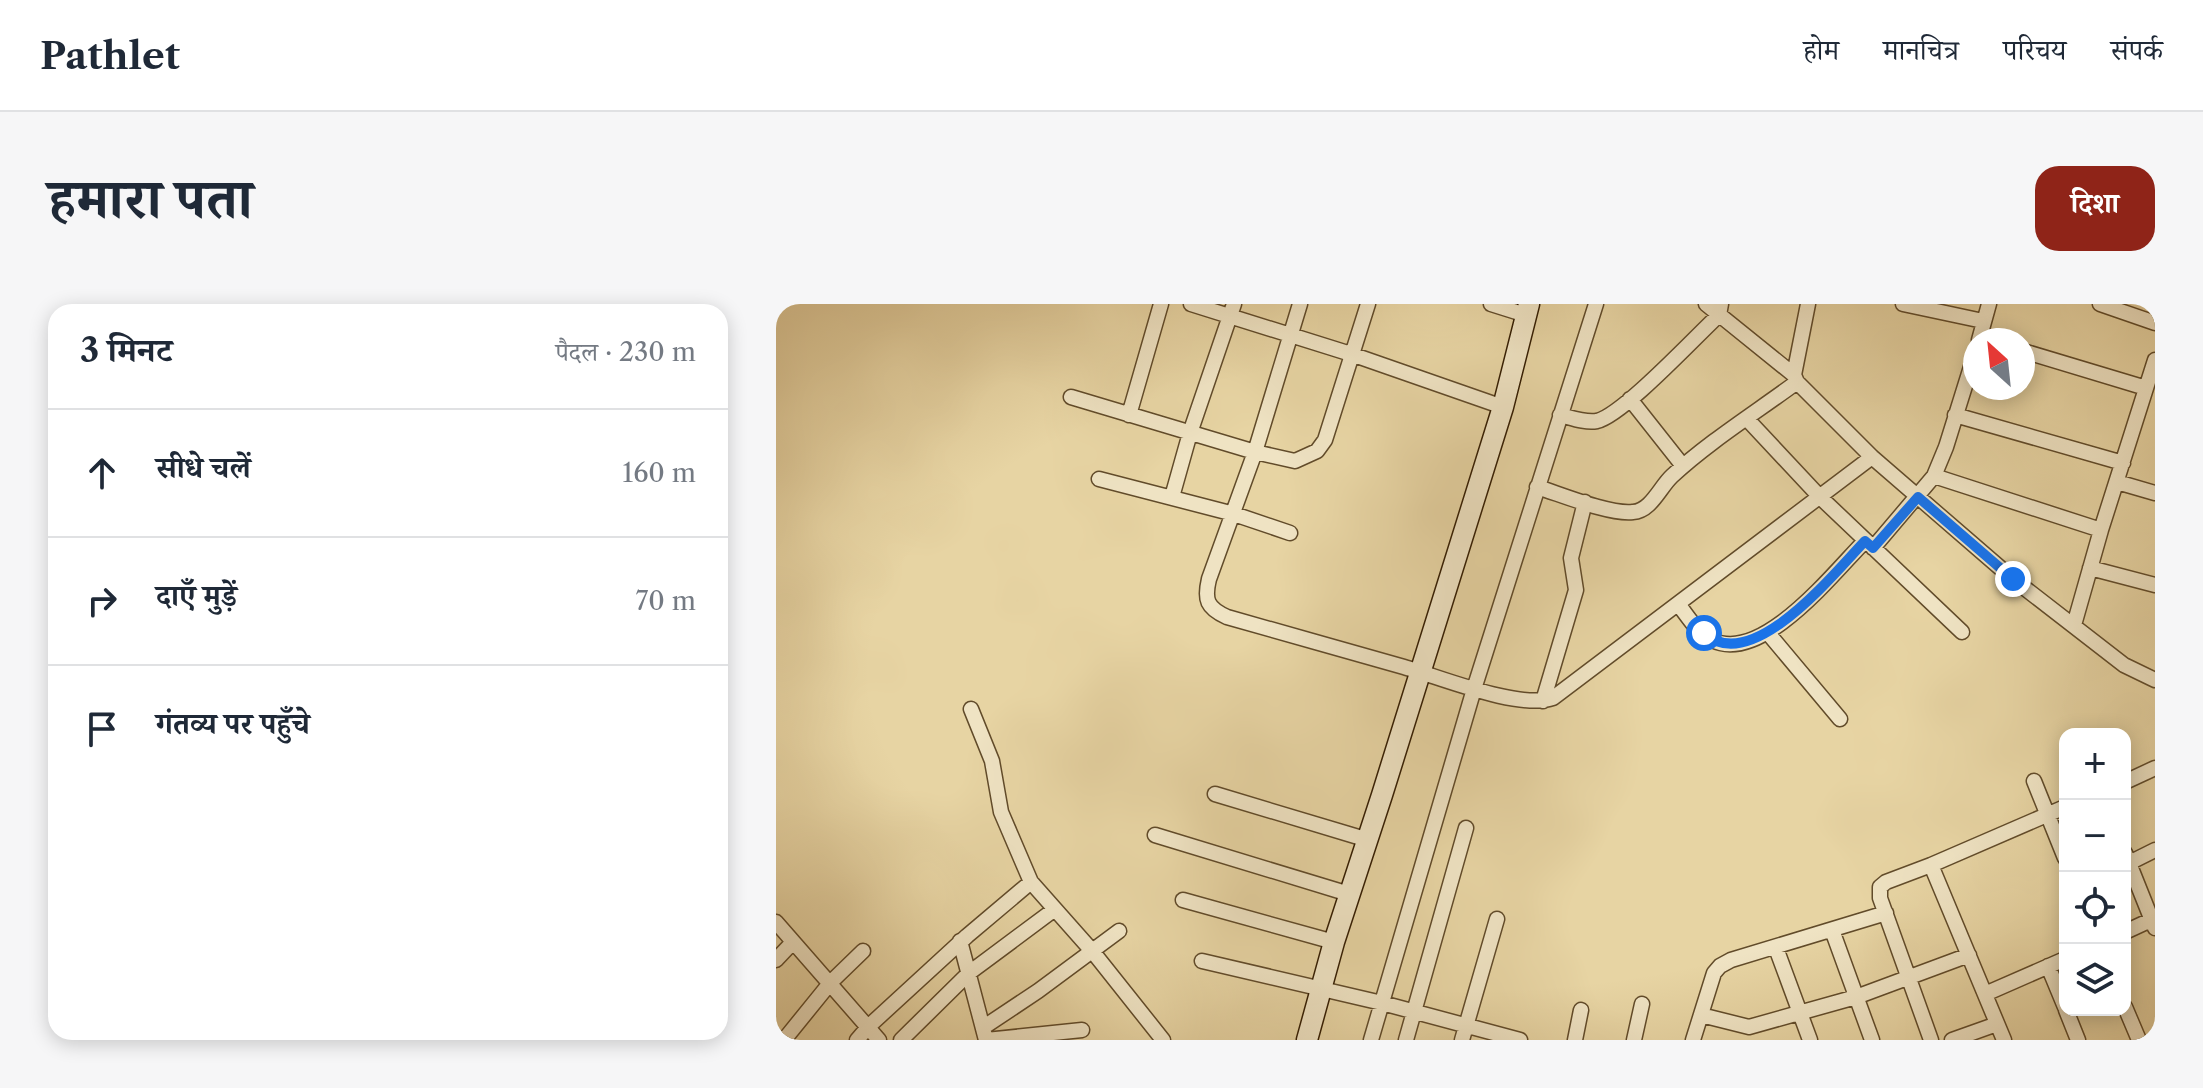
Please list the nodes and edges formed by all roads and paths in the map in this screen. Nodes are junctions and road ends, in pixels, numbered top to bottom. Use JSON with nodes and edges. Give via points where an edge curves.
{"nodes":[{"id":1,"x":1161,"y":304,"type":"edge"},
{"id":2,"x":1191,"y":304,"type":"edge"},
{"id":3,"x":1300,"y":304,"type":"edge"},
{"id":4,"x":1368,"y":304,"type":"edge"},
{"id":5,"x":1491,"y":304,"type":"edge"},
{"id":6,"x":1596,"y":304,"type":"edge"},
{"id":7,"x":1706,"y":304,"type":"edge"},
{"id":8,"x":1808,"y":304,"type":"edge"},
{"id":9,"x":1903,"y":304,"type":"edge"},
{"id":10,"x":1989,"y":304,"type":"edge"},
{"id":11,"x":2100,"y":304,"type":"edge"},
{"id":12,"x":1720,"y":309,"type":"edge"},
{"id":13,"x":1232,"y":310,"type":"edge"},
{"id":14,"x":1528,"y":310,"type":"edge"},
{"id":15,"x":1983,"y":321,"type":"junction"},
{"id":16,"x":2155,"y":323,"type":"edge"},
{"id":17,"x":1983,"y":328,"type":"edge"},
{"id":18,"x":1291,"y":334,"type":"junction"},
{"id":19,"x":1351,"y":354,"type":"junction"},
{"id":20,"x":2035,"y":355,"type":"edge"},
{"id":21,"x":2155,"y":360,"type":"edge"},
{"id":22,"x":1795,"y":378,"type":"junction"},
{"id":23,"x":2146,"y":388,"type":"junction"},
{"id":24,"x":1963,"y":391,"type":"edge"},
{"id":25,"x":1071,"y":397,"type":"dead end"},
{"id":26,"x":1630,"y":399,"type":"junction"},
{"id":27,"x":1503,"y":407,"type":"junction"},
{"id":28,"x":2139,"y":410,"type":"junction"},
{"id":29,"x":1129,"y":415,"type":"junction"},
{"id":30,"x":1560,"y":415,"type":"junction"},
{"id":31,"x":1955,"y":415,"type":"junction"},
{"id":32,"x":2155,"y":416,"type":"edge"},
{"id":33,"x":1747,"y":419,"type":"junction"},
{"id":34,"x":1190,"y":433,"type":"junction"},
{"id":35,"x":1255,"y":452,"type":"junction"},
{"id":36,"x":1872,"y":457,"type":"junction"},
{"id":37,"x":2123,"y":463,"type":"junction"},
{"id":38,"x":1683,"y":466,"type":"junction"},
{"id":39,"x":1934,"y":476,"type":"junction"},
{"id":40,"x":1099,"y":479,"type":"dead end"},
{"id":41,"x":2117,"y":482,"type":"junction"},
{"id":42,"x":1537,"y":487,"type":"junction"},
{"id":43,"x":2155,"y":493,"type":"edge"},
{"id":44,"x":1172,"y":497,"type":"junction"},
{"id":45,"x":1820,"y":497,"type":"junction"},
{"id":46,"x":1918,"y":497,"type":"junction"},
{"id":47,"x":1585,"y":502,"type":"junction"},
{"id":48,"x":1234,"y":514,"type":"junction"},
{"id":49,"x":2101,"y":530,"type":"junction"},
{"id":50,"x":1290,"y":533,"type":"dead end"},
{"id":51,"x":1869,"y":544,"type":"junction"},
{"id":52,"x":2090,"y":568,"type":"junction"},
{"id":53,"x":2155,"y":585,"type":"edge"},
{"id":54,"x":1678,"y":604,"type":"junction"},
{"id":55,"x":2074,"y":625,"type":"junction"},
{"id":56,"x":1962,"y":632,"type":"dead end"},
{"id":57,"x":1768,"y":633,"type":"junction"},
{"id":58,"x":1419,"y":671,"type":"junction"},
{"id":59,"x":2155,"y":680,"type":"edge"},
{"id":60,"x":1472,"y":689,"type":"junction"},
{"id":61,"x":1543,"y":701,"type":"junction"},
{"id":62,"x":971,"y":709,"type":"dead end"},
{"id":63,"x":1840,"y":719,"type":"dead end"},
{"id":64,"x":2154,"y":771,"type":"edge"},
{"id":65,"x":2131,"y":780,"type":"edge"},
{"id":66,"x":2034,"y":781,"type":"dead end"},
{"id":67,"x":1215,"y":794,"type":"dead end"},
{"id":68,"x":2059,"y":809,"type":"edge"},
{"id":69,"x":2048,"y":814,"type":"junction"},
{"id":70,"x":1466,"y":828,"type":"dead end"},
{"id":71,"x":1155,"y":835,"type":"dead end"},
{"id":72,"x":1365,"y":839,"type":"junction"},
{"id":73,"x":2059,"y":842,"type":"edge"},
{"id":74,"x":2155,"y":850,"type":"edge"},
{"id":75,"x":2131,"y":857,"type":"edge"},
{"id":76,"x":1931,"y":865,"type":"junction"},
{"id":77,"x":2131,"y":867,"type":"edge"},
{"id":78,"x":1031,"y":882,"type":"junction"},
{"id":79,"x":1349,"y":894,"type":"junction"},
{"id":80,"x":1183,"y":900,"type":"dead end"},
{"id":81,"x":1055,"y":909,"type":"junction"},
{"id":82,"x":1886,"y":913,"type":"junction"},
{"id":83,"x":1497,"y":919,"type":"dead end"},
{"id":84,"x":776,"y":922,"type":"edge"},
{"id":85,"x":2154,"y":922,"type":"edge"},
{"id":86,"x":1832,"y":930,"type":"junction"},
{"id":87,"x":2131,"y":930,"type":"edge"},
{"id":88,"x":1119,"y":931,"type":"dead end"},
{"id":89,"x":960,"y":941,"type":"junction"},
{"id":90,"x":793,"y":942,"type":"junction"},
{"id":91,"x":1334,"y":942,"type":"junction"},
{"id":92,"x":1776,"y":948,"type":"junction"},
{"id":93,"x":863,"y":951,"type":"dead end"},
{"id":94,"x":1093,"y":952,"type":"junction"},
{"id":95,"x":1969,"y":955,"type":"junction"},
{"id":96,"x":776,"y":960,"type":"edge"},
{"id":97,"x":1202,"y":961,"type":"dead end"},
{"id":98,"x":2059,"y":961,"type":"edge"},
{"id":99,"x":2048,"y":966,"type":"junction"},
{"id":100,"x":969,"y":973,"type":"junction"},
{"id":101,"x":1910,"y":977,"type":"junction"},
{"id":102,"x":831,"y":982,"type":"junction"},
{"id":103,"x":1322,"y":990,"type":"junction"},
{"id":104,"x":2059,"y":992,"type":"edge"},
{"id":105,"x":1985,"y":994,"type":"junction"},
{"id":106,"x":1856,"y":997,"type":"junction"},
{"id":107,"x":1379,"y":1002,"type":"junction"},
{"id":108,"x":1642,"y":1004,"type":"dead end"},
{"id":109,"x":1581,"y":1010,"type":"dead end"},
{"id":110,"x":1415,"y":1012,"type":"junction"},
{"id":111,"x":1801,"y":1014,"type":"junction"},
{"id":112,"x":1701,"y":1015,"type":"junction"},
{"id":113,"x":2069,"y":1016,"type":"edge"},
{"id":114,"x":2129,"y":1016,"type":"edge"},
{"id":115,"x":1997,"y":1024,"type":"junction"},
{"id":116,"x":869,"y":1026,"type":"junction"},
{"id":117,"x":1082,"y":1030,"type":"dead end"},
{"id":118,"x":1464,"y":1033,"type":"edge"},
{"id":119,"x":985,"y":1036,"type":"edge"},
{"id":120,"x":1308,"y":1038,"type":"edge"},
{"id":121,"x":784,"y":1040,"type":"edge"},
{"id":122,"x":857,"y":1040,"type":"edge"},
{"id":123,"x":879,"y":1040,"type":"edge"},
{"id":124,"x":901,"y":1040,"type":"edge"},
{"id":125,"x":1163,"y":1040,"type":"edge"},
{"id":126,"x":1371,"y":1040,"type":"edge"},
{"id":127,"x":1406,"y":1040,"type":"edge"},
{"id":128,"x":1520,"y":1040,"type":"edge"},
{"id":129,"x":1575,"y":1040,"type":"edge"},
{"id":130,"x":1634,"y":1040,"type":"edge"},
{"id":131,"x":1693,"y":1040,"type":"edge"},
{"id":132,"x":1810,"y":1040,"type":"edge"},
{"id":133,"x":1872,"y":1040,"type":"edge"},
{"id":134,"x":1931,"y":1040,"type":"edge"},
{"id":135,"x":1952,"y":1040,"type":"edge"},
{"id":136,"x":2004,"y":1040,"type":"edge"},
{"id":137,"x":2078,"y":1040,"type":"edge"},
{"id":138,"x":2139,"y":1040,"type":"edge"}],
"edges":[{"from":1,"to":29,"type":"street"},
{"from":2,"to":13,"type":"street"},
{"from":3,"to":18,"type":"street"},
{"from":4,"to":19,"type":"street"},
{"from":5,"to":14,"type":"street"},
{"from":6,"to":30,"type":"street"},
{"from":7,"to":12,"type":"street"},
{"from":8,"to":22,"type":"street"},
{"from":9,"to":15,"type":"street"},
{"from":10,"to":15,"type":"street"},
{"from":11,"to":16,"type":"street"},
{"from":12,"to":22,"type":"street"},
{"from":12,"to":26,"type":"street"},
{"from":13,"to":18,"type":"street"},
{"from":13,"to":34,"type":"street"},
{"from":14,"to":27,"type":"street"},
{"from":15,"to":17,"type":"street"},
{"from":18,"to":19,"type":"street"},
{"from":18,"to":35,"type":"street"},
{"from":19,"to":27,"type":"street"},
{"from":19,"to":35,"type":"street","via":[[1317,451],[1295,461]]},
{"from":20,"to":23,"type":"street"},
{"from":21,"to":23,"type":"street"},
{"from":22,"to":33,"type":"street"},
{"from":22,"to":36,"type":"street"},
{"from":23,"to":28,"type":"street"},
{"from":24,"to":31,"type":"street"},
{"from":25,"to":29,"type":"street"},
{"from":26,"to":30,"type":"street","via":[[1598,421]]},
{"from":26,"to":38,"type":"street"},
{"from":27,"to":58,"type":"street"},
{"from":28,"to":32,"type":"street"},
{"from":28,"to":37,"type":"street"},
{"from":29,"to":34,"type":"street"},
{"from":30,"to":42,"type":"street"},
{"from":31,"to":37,"type":"street"},
{"from":31,"to":39,"type":"street"},
{"from":33,"to":38,"type":"street"},
{"from":33,"to":45,"type":"street"},
{"from":34,"to":35,"type":"street"},
{"from":34,"to":44,"type":"street"},
{"from":35,"to":48,"type":"street"},
{"from":36,"to":45,"type":"street"},
{"from":36,"to":46,"type":"street"},
{"from":37,"to":41,"type":"street"},
{"from":38,"to":47,"type":"street","via":[[1636,512]]},
{"from":39,"to":46,"type":"street"},
{"from":39,"to":49,"type":"street"},
{"from":40,"to":44,"type":"street"},
{"from":41,"to":43,"type":"street"},
{"from":41,"to":49,"type":"street"},
{"from":42,"to":47,"type":"street"},
{"from":42,"to":60,"type":"street"},
{"from":44,"to":48,"type":"street"},
{"from":45,"to":51,"type":"street"},
{"from":45,"to":54,"type":"street"},
{"from":46,"to":51,"type":"street"},
{"from":46,"to":55,"type":"street"},
{"from":47,"to":61,"type":"street","via":[[1571,558],[1576,590]]},
{"from":48,"to":50,"type":"street"},
{"from":48,"to":58,"type":"street","via":[[1206,593],[1214,611]]},
{"from":49,"to":52,"type":"street"},
{"from":51,"to":56,"type":"street"},
{"from":51,"to":57,"type":"street"},
{"from":52,"to":53,"type":"street"},
{"from":52,"to":55,"type":"street"},
{"from":54,"to":57,"type":"street","via":[[1711,640],[1746,642]]},
{"from":54,"to":61,"type":"street"},
{"from":55,"to":59,"type":"street","via":[[2097,647]]},
{"from":57,"to":63,"type":"street"},
{"from":58,"to":60,"type":"street"},
{"from":58,"to":72,"type":"street"},
{"from":60,"to":61,"type":"street"},
{"from":60,"to":107,"type":"street"},
{"from":62,"to":78,"type":"street","via":[[992,761],[1001,812]]},
{"from":64,"to":65,"type":"street"},
{"from":66,"to":69,"type":"street"},
{"from":67,"to":72,"type":"street"},
{"from":68,"to":69,"type":"street"},
{"from":69,"to":73,"type":"street"},
{"from":69,"to":76,"type":"street"},
{"from":70,"to":110,"type":"street"},
{"from":71,"to":79,"type":"street"},
{"from":72,"to":79,"type":"street"},
{"from":74,"to":75,"type":"street"},
{"from":76,"to":82,"type":"street","via":[[1880,887]]},
{"from":76,"to":95,"type":"street"},
{"from":77,"to":85,"type":"street"},
{"from":78,"to":81,"type":"street"},
{"from":78,"to":89,"type":"street"},
{"from":79,"to":91,"type":"street"},
{"from":80,"to":91,"type":"street"},
{"from":81,"to":94,"type":"street"},
{"from":81,"to":100,"type":"street"},
{"from":82,"to":86,"type":"street"},
{"from":82,"to":101,"type":"street"},
{"from":83,"to":118,"type":"street"},
{"from":84,"to":90,"type":"street"},
{"from":85,"to":87,"type":"street"},
{"from":86,"to":92,"type":"street"},
{"from":86,"to":106,"type":"street"},
{"from":88,"to":94,"type":"street"},
{"from":89,"to":100,"type":"street"},
{"from":89,"to":116,"type":"street"},
{"from":90,"to":96,"type":"street"},
{"from":90,"to":102,"type":"street"},
{"from":91,"to":103,"type":"street"},
{"from":92,"to":111,"type":"street"},
{"from":92,"to":112,"type":"street","via":[[1720,966]]},
{"from":93,"to":102,"type":"street"},
{"from":94,"to":119,"type":"street"},
{"from":94,"to":125,"type":"street"},
{"from":95,"to":101,"type":"street"},
{"from":95,"to":105,"type":"street"},
{"from":97,"to":103,"type":"street"},
{"from":98,"to":99,"type":"street"},
{"from":99,"to":104,"type":"street"},
{"from":99,"to":105,"type":"street"},
{"from":100,"to":119,"type":"street"},
{"from":100,"to":124,"type":"street"},
{"from":101,"to":106,"type":"street"},
{"from":101,"to":134,"type":"street"},
{"from":102,"to":116,"type":"street"},
{"from":102,"to":121,"type":"street"},
{"from":103,"to":107,"type":"street"},
{"from":103,"to":120,"type":"street"},
{"from":105,"to":115,"type":"street"},
{"from":106,"to":111,"type":"street"},
{"from":106,"to":133,"type":"street"},
{"from":107,"to":110,"type":"street"},
{"from":107,"to":126,"type":"street"},
{"from":108,"to":130,"type":"street"},
{"from":109,"to":129,"type":"street"},
{"from":110,"to":118,"type":"street"},
{"from":110,"to":127,"type":"street"},
{"from":111,"to":112,"type":"street","via":[[1749,1027]]},
{"from":111,"to":132,"type":"street"},
{"from":112,"to":131,"type":"street"},
{"from":113,"to":137,"type":"street"},
{"from":114,"to":138,"type":"street"},
{"from":115,"to":135,"type":"street"},
{"from":115,"to":136,"type":"street"},
{"from":116,"to":122,"type":"street"},
{"from":116,"to":123,"type":"street"},
{"from":117,"to":119,"type":"street"},
{"from":118,"to":128,"type":"street"}]}
